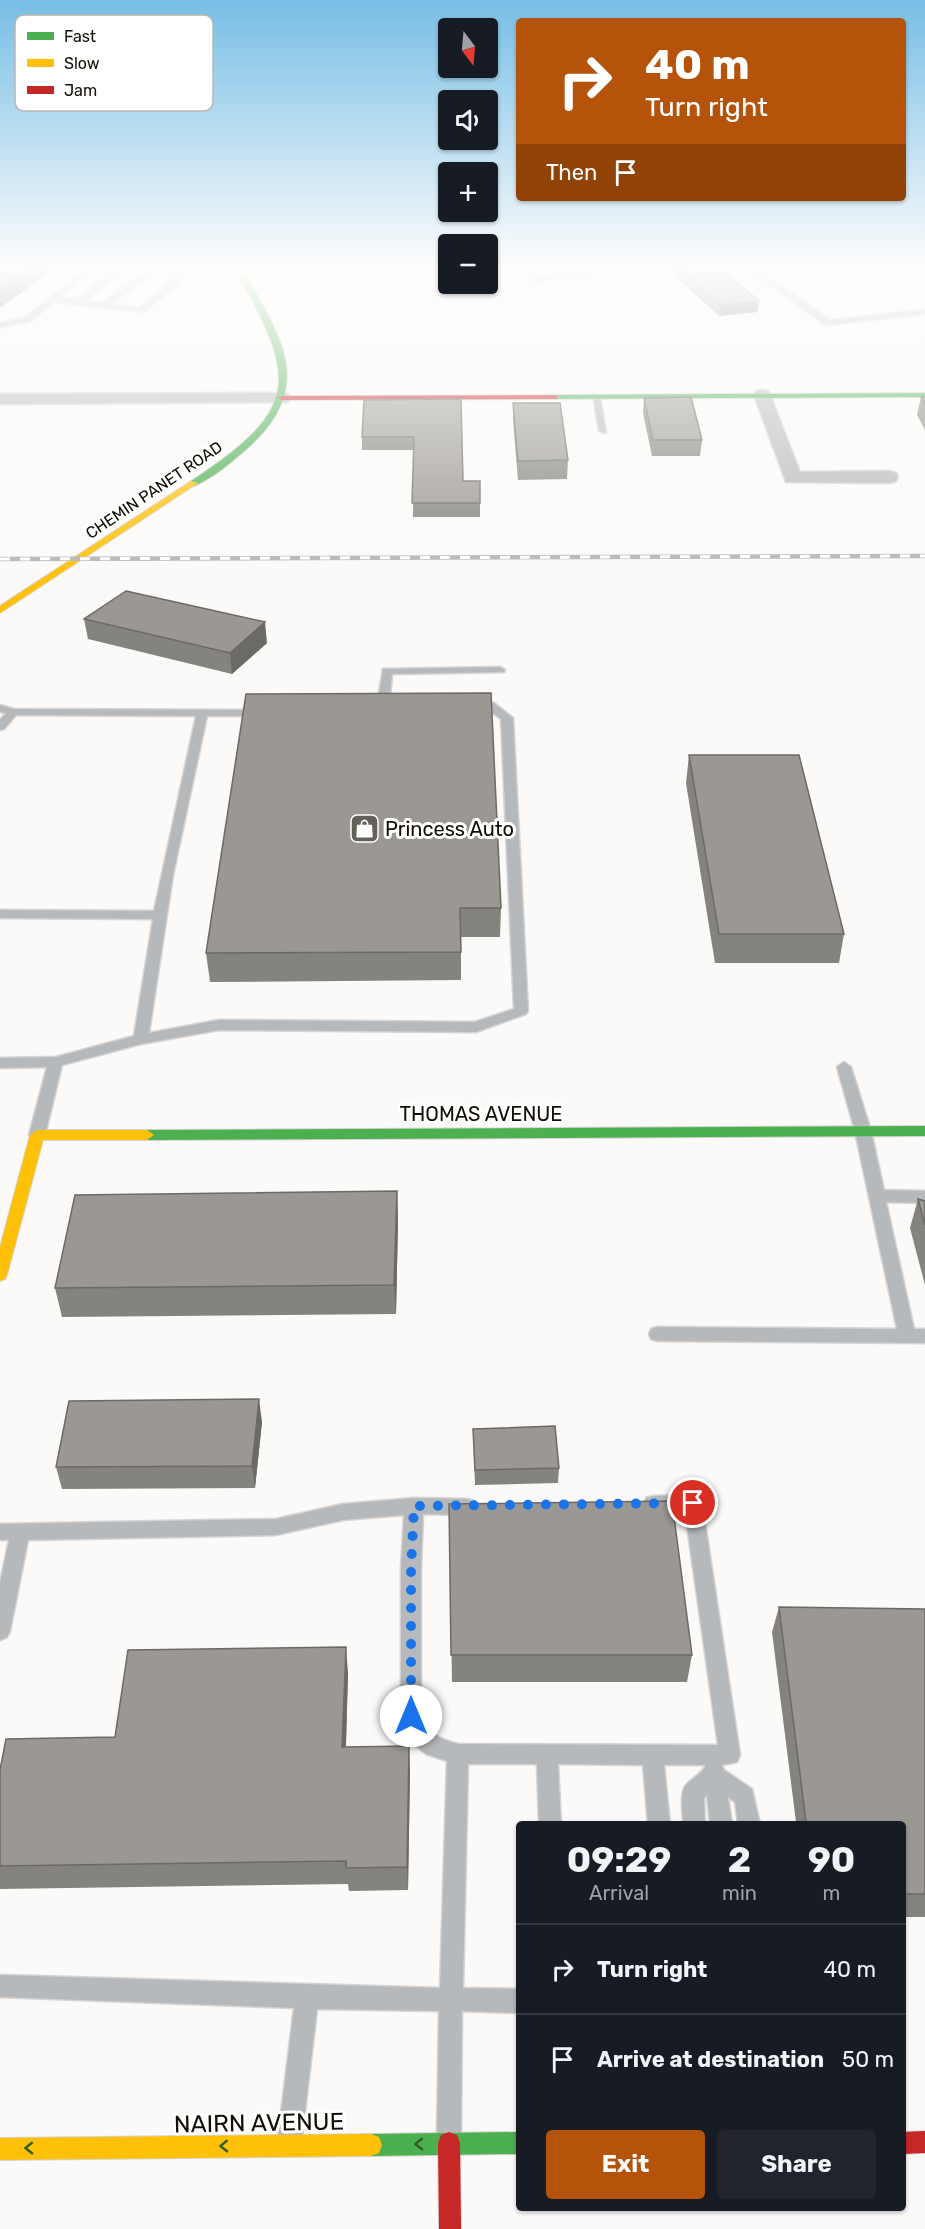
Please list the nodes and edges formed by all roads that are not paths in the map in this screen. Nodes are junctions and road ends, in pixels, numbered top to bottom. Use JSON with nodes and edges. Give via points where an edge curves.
{"nodes":[{"id":1,"x":284,"y":371,"type":"edge"},
{"id":2,"x":762,"y":395,"type":"junction"},
{"id":3,"x":925,"y":395,"type":"edge"},
{"id":4,"x":596,"y":396,"type":"junction"},
{"id":5,"x":0,"y":399,"type":"edge"},
{"id":6,"x":282,"y":399,"type":"junction"},
{"id":7,"x":603,"y":431,"type":"dead end"},
{"id":8,"x":889,"y":477,"type":"dead end"},
{"id":9,"x":0,"y":610,"type":"edge"},
{"id":10,"x":500,"y":670,"type":"dead end"},
{"id":11,"x":406,"y":699,"type":"edge"},
{"id":12,"x":461,"y":699,"type":"edge"},
{"id":13,"x":0,"y":708,"type":"edge"},
{"id":14,"x":13,"y":712,"type":"junction"},
{"id":15,"x":202,"y":713,"type":"junction"},
{"id":16,"x":271,"y":713,"type":"edge"},
{"id":17,"x":0,"y":727,"type":"edge"},
{"id":18,"x":0,"y":915,"type":"edge"},
{"id":19,"x":159,"y":915,"type":"junction"},
{"id":20,"x":141,"y":1039,"type":"junction"},
{"id":21,"x":56,"y":1062,"type":"junction"},
{"id":22,"x":0,"y":1063,"type":"edge"},
{"id":23,"x":844,"y":1067,"type":"dead end"},
{"id":24,"x":863,"y":1131,"type":"junction"},
{"id":25,"x":925,"y":1131,"type":"edge"},
{"id":26,"x":37,"y":1135,"type":"junction"},
{"id":27,"x":877,"y":1196,"type":"junction"},
{"id":28,"x":925,"y":1197,"type":"edge"},
{"id":29,"x":0,"y":1275,"type":"edge"},
{"id":30,"x":657,"y":1334,"type":"dead end"},
{"id":31,"x":916,"y":1336,"type":"edge"},
{"id":32,"x":633,"y":1504,"type":"edge"},
{"id":33,"x":414,"y":1506,"type":"junction"},
{"id":34,"x":490,"y":1506,"type":"edge"},
{"id":35,"x":0,"y":1532,"type":"edge"},
{"id":36,"x":21,"y":1532,"type":"junction"},
{"id":37,"x":0,"y":1631,"type":"edge"},
{"id":38,"x":458,"y":1754,"type":"junction"},
{"id":39,"x":547,"y":1754,"type":"junction"},
{"id":40,"x":652,"y":1754,"type":"junction"},
{"id":41,"x":714,"y":1765,"type":"junction"},
{"id":42,"x":550,"y":1821,"type":"edge"},
{"id":43,"x":658,"y":1821,"type":"edge"},
{"id":44,"x":694,"y":1821,"type":"edge"},
{"id":45,"x":720,"y":1821,"type":"edge"},
{"id":46,"x":749,"y":1821,"type":"edge"},
{"id":47,"x":0,"y":1986,"type":"edge"},
{"id":48,"x":307,"y":1997,"type":"junction"},
{"id":49,"x":451,"y":2000,"type":"junction"},
{"id":50,"x":516,"y":2001,"type":"edge"},
{"id":51,"x":925,"y":2142,"type":"edge"},
{"id":52,"x":516,"y":2143,"type":"edge"},
{"id":53,"x":906,"y":2143,"type":"edge"},
{"id":54,"x":449,"y":2144,"type":"junction"},
{"id":55,"x":289,"y":2145,"type":"junction"},
{"id":56,"x":0,"y":2149,"type":"edge"},
{"id":57,"x":450,"y":2229,"type":"edge"}],
"edges":[{"from":1,"to":6,"type":"street","name":"CHEMIN PANET ROAD"},
{"from":2,"to":3,"type":"street"},
{"from":2,"to":4,"type":"street"},
{"from":2,"to":8,"type":"street","via":[[793,478]]},
{"from":4,"to":6,"type":"street"},
{"from":4,"to":7,"type":"lane"},
{"from":5,"to":6,"type":"street"},
{"from":6,"to":9,"type":"street","name":"CHEMIN PANET ROAD","via":[[251,442],[230,460]]},
{"from":10,"to":11,"type":"lane","via":[[387,671],[379,702]]},
{"from":12,"to":20,"type":"lane","via":[[490,705],[507,718],[521,1011],[477,1027],[219,1025]]},
{"from":13,"to":14,"type":"lane"},
{"from":14,"to":15,"type":"lane"},
{"from":14,"to":17,"type":"lane"},
{"from":15,"to":16,"type":"lane"},
{"from":15,"to":19,"type":"lane"},
{"from":18,"to":19,"type":"lane"},
{"from":19,"to":20,"type":"lane"},
{"from":20,"to":21,"type":"lane"},
{"from":21,"to":22,"type":"lane"},
{"from":21,"to":26,"type":"lane"},
{"from":23,"to":24,"type":"lane"},
{"from":24,"to":25,"type":"street","name":"THOMAS AVENUE"},
{"from":24,"to":26,"type":"street","name":"THOMAS AVENUE"},
{"from":24,"to":27,"type":"lane"},
{"from":26,"to":29,"type":"street"},
{"from":27,"to":28,"type":"lane"},
{"from":27,"to":31,"type":"lane"},
{"from":30,"to":31,"type":"lane"},
{"from":32,"to":41,"type":"lane","via":[[693,1503],[730,1755]]},
{"from":33,"to":34,"type":"lane"},
{"from":33,"to":36,"type":"lane","via":[[343,1512],[276,1527]]},
{"from":33,"to":38,"type":"lane","via":[[411,1716],[419,1738],[432,1747]]},
{"from":35,"to":36,"type":"lane"},
{"from":36,"to":37,"type":"lane"},
{"from":38,"to":39,"type":"lane"},
{"from":38,"to":49,"type":"lane"},
{"from":39,"to":40,"type":"lane"},
{"from":39,"to":42,"type":"lane"},
{"from":40,"to":41,"type":"lane"},
{"from":40,"to":43,"type":"lane"},
{"from":41,"to":44,"type":"lane","via":[[693,1793]]},
{"from":41,"to":45,"type":"lane"},
{"from":41,"to":46,"type":"lane","via":[[745,1796]]},
{"from":47,"to":48,"type":"lane"},
{"from":48,"to":49,"type":"lane"},
{"from":48,"to":55,"type":"lane"},
{"from":49,"to":50,"type":"lane"},
{"from":49,"to":54,"type":"lane"},
{"from":51,"to":53,"type":"street"},
{"from":52,"to":54,"type":"street","name":"NAIRN AVENUE"},
{"from":54,"to":55,"type":"street","name":"NAIRN AVENUE","one_way":true},
{"from":54,"to":57,"type":"street"},
{"from":55,"to":56,"type":"street","name":"NAIRN AVENUE","one_way":true}]}
